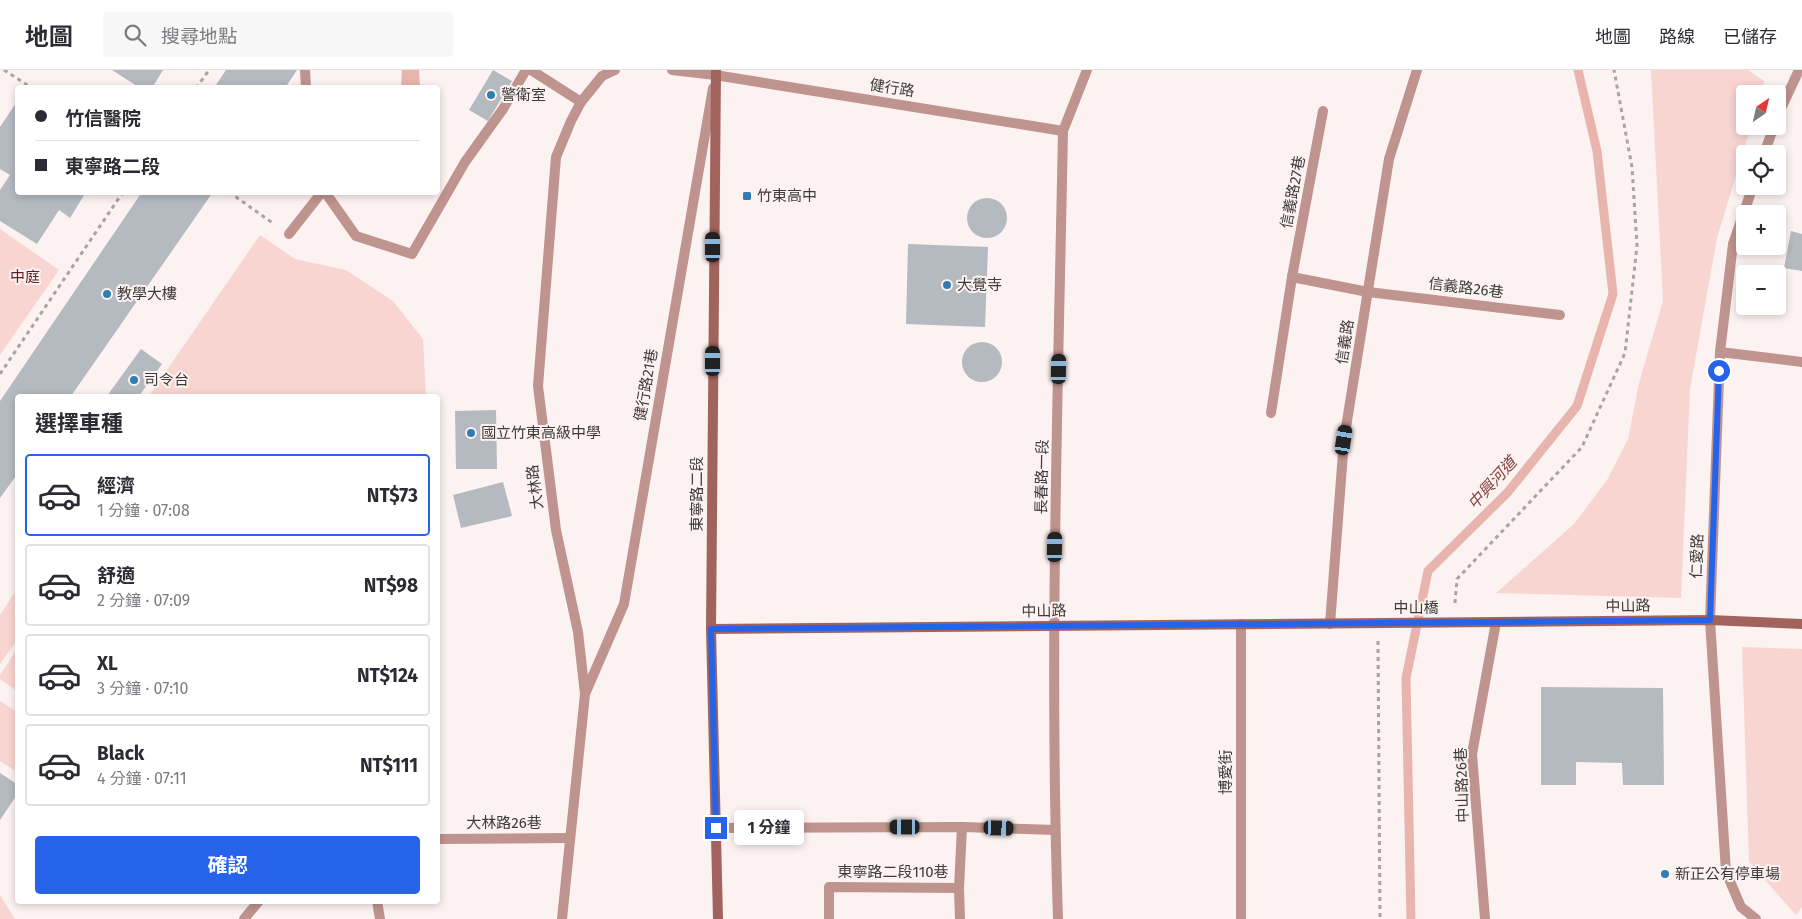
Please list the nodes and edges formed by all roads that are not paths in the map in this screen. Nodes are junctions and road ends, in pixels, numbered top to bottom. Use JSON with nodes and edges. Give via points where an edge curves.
{"nodes":[{"id":1,"x":305,"y":70,"type":"edge"},
{"id":2,"x":526,"y":70,"type":"edge"},
{"id":3,"x":531,"y":70,"type":"edge"},
{"id":4,"x":615,"y":70,"type":"edge"},
{"id":5,"x":672,"y":70,"type":"edge"},
{"id":6,"x":1087,"y":70,"type":"edge"},
{"id":7,"x":1417,"y":70,"type":"edge"},
{"id":8,"x":1799,"y":70,"type":"edge"},
{"id":9,"x":716,"y":72,"type":"edge"},
{"id":10,"x":600,"y":73,"type":"edge"},
{"id":11,"x":306,"y":85,"type":"edge"},
{"id":12,"x":1786,"y":95,"type":"edge"},
{"id":13,"x":581,"y":102,"type":"junction"},
{"id":14,"x":1323,"y":111,"type":"dead end"},
{"id":15,"x":1064,"y":132,"type":"junction"},
{"id":16,"x":321,"y":195,"type":"edge"},
{"id":17,"x":325,"y":195,"type":"edge"},
{"id":18,"x":1750,"y":195,"type":"edge"},
{"id":19,"x":289,"y":234,"type":"road end"},
{"id":20,"x":1292,"y":277,"type":"junction"},
{"id":21,"x":1368,"y":292,"type":"junction"},
{"id":22,"x":1560,"y":314,"type":"dead end"},
{"id":23,"x":1720,"y":352,"type":"junction"},
{"id":24,"x":1802,"y":362,"type":"edge"},
{"id":25,"x":1271,"y":413,"type":"dead end"},
{"id":26,"x":1710,"y":620,"type":"junction"},
{"id":27,"x":1454,"y":622,"type":"joint"},
{"id":28,"x":1496,"y":622,"type":"junction"},
{"id":29,"x":1378,"y":623,"type":"joint"},
{"id":30,"x":1241,"y":624,"type":"junction"},
{"id":31,"x":1330,"y":624,"type":"junction"},
{"id":32,"x":1802,"y":624,"type":"edge"},
{"id":33,"x":1054,"y":626,"type":"junction"},
{"id":34,"x":711,"y":629,"type":"junction"},
{"id":35,"x":585,"y":694,"type":"junction"},
{"id":36,"x":962,"y":827,"type":"junction"},
{"id":37,"x":716,"y":828,"type":"junction"},
{"id":38,"x":1055,"y":830,"type":"junction"},
{"id":39,"x":440,"y":838,"type":"edge"},
{"id":40,"x":570,"y":838,"type":"junction"},
{"id":41,"x":959,"y":888,"type":"junction"},
{"id":42,"x":256,"y":904,"type":"edge"},
{"id":43,"x":378,"y":904,"type":"edge"},
{"id":44,"x":244,"y":919,"type":"edge"},
{"id":45,"x":380,"y":919,"type":"edge"},
{"id":46,"x":562,"y":919,"type":"edge"},
{"id":47,"x":718,"y":919,"type":"edge"},
{"id":48,"x":829,"y":919,"type":"edge"},
{"id":49,"x":960,"y":919,"type":"edge"},
{"id":50,"x":1058,"y":919,"type":"edge"},
{"id":51,"x":1241,"y":919,"type":"edge"},
{"id":52,"x":1485,"y":919,"type":"edge"},
{"id":53,"x":1756,"y":919,"type":"edge"}],
"edges":[{"from":1,"to":11,"type":"street"},
{"from":2,"to":17,"type":"street","via":[[465,162],[412,254],[356,236]]},
{"from":3,"to":13,"type":"street"},
{"from":4,"to":10,"type":"street","name":"大林路"},
{"from":5,"to":9,"type":"street"},
{"from":6,"to":15,"type":"street","name":"長春路一段"},
{"from":7,"to":21,"type":"street","name":"信義路","via":[[1389,159]]},
{"from":8,"to":12,"type":"street"},
{"from":9,"to":15,"type":"street","name":"健行路"},
{"from":9,"to":34,"type":"street","name":"東寧路二段"},
{"from":9,"to":35,"type":"street","name":"健行路21巷","via":[[624,604]]},
{"from":10,"to":13,"type":"street","name":"大林路"},
{"from":13,"to":35,"type":"street","name":"大林路","via":[[556,158],[538,386],[556,530],[578,632]]},
{"from":14,"to":20,"type":"street","name":"信義路27巷"},
{"from":15,"to":33,"type":"street","name":"長春路一段"},
{"from":16,"to":19,"type":"street"},
{"from":18,"to":23,"type":"street","name":"仁愛路","via":[[1734,244]]},
{"from":20,"to":21,"type":"street"},
{"from":20,"to":25,"type":"street","name":"信義路27巷"},
{"from":21,"to":22,"type":"street","name":"信義路26巷"},
{"from":21,"to":31,"type":"street","name":"信義路","via":[[1344,440]]},
{"from":23,"to":24,"type":"street"},
{"from":23,"to":26,"type":"street","name":"仁愛路"},
{"from":26,"to":28,"type":"street","name":"中山路"},
{"from":26,"to":32,"type":"street","name":"中山路"},
{"from":26,"to":53,"type":"street","name":"仁愛路","via":[[1726,872],[1741,907]]},
{"from":27,"to":28,"type":"street","name":"中山路"},
{"from":27,"to":29,"type":"street","name":"中山橋"},
{"from":28,"to":52,"type":"street","name":"中山路26巷","via":[[1472,754]]},
{"from":29,"to":31,"type":"street","name":"中山路"},
{"from":30,"to":31,"type":"street","name":"中山路"},
{"from":30,"to":33,"type":"street","name":"中山路"},
{"from":30,"to":51,"type":"street","name":"博愛街"},
{"from":33,"to":34,"type":"street","name":"中山路"},
{"from":33,"to":38,"type":"street","name":"長春路一段"},
{"from":34,"to":37,"type":"street","name":"東寧路二段"},
{"from":35,"to":40,"type":"street","name":"大林路"},
{"from":36,"to":37,"type":"street"},
{"from":36,"to":38,"type":"street"},
{"from":36,"to":41,"type":"street","name":"東寧路二段110巷"},
{"from":37,"to":47,"type":"street","name":"東寧路二段"},
{"from":38,"to":50,"type":"street","name":"長春路一段"},
{"from":39,"to":40,"type":"street","name":"大林路26巷"},
{"from":40,"to":46,"type":"street","name":"大林路"},
{"from":41,"to":48,"type":"street","name":"東寧路二段110巷","via":[[829,887]]},
{"from":41,"to":49,"type":"street","name":"東寧路二段110巷"},
{"from":42,"to":44,"type":"street"},
{"from":43,"to":45,"type":"street"}]}
